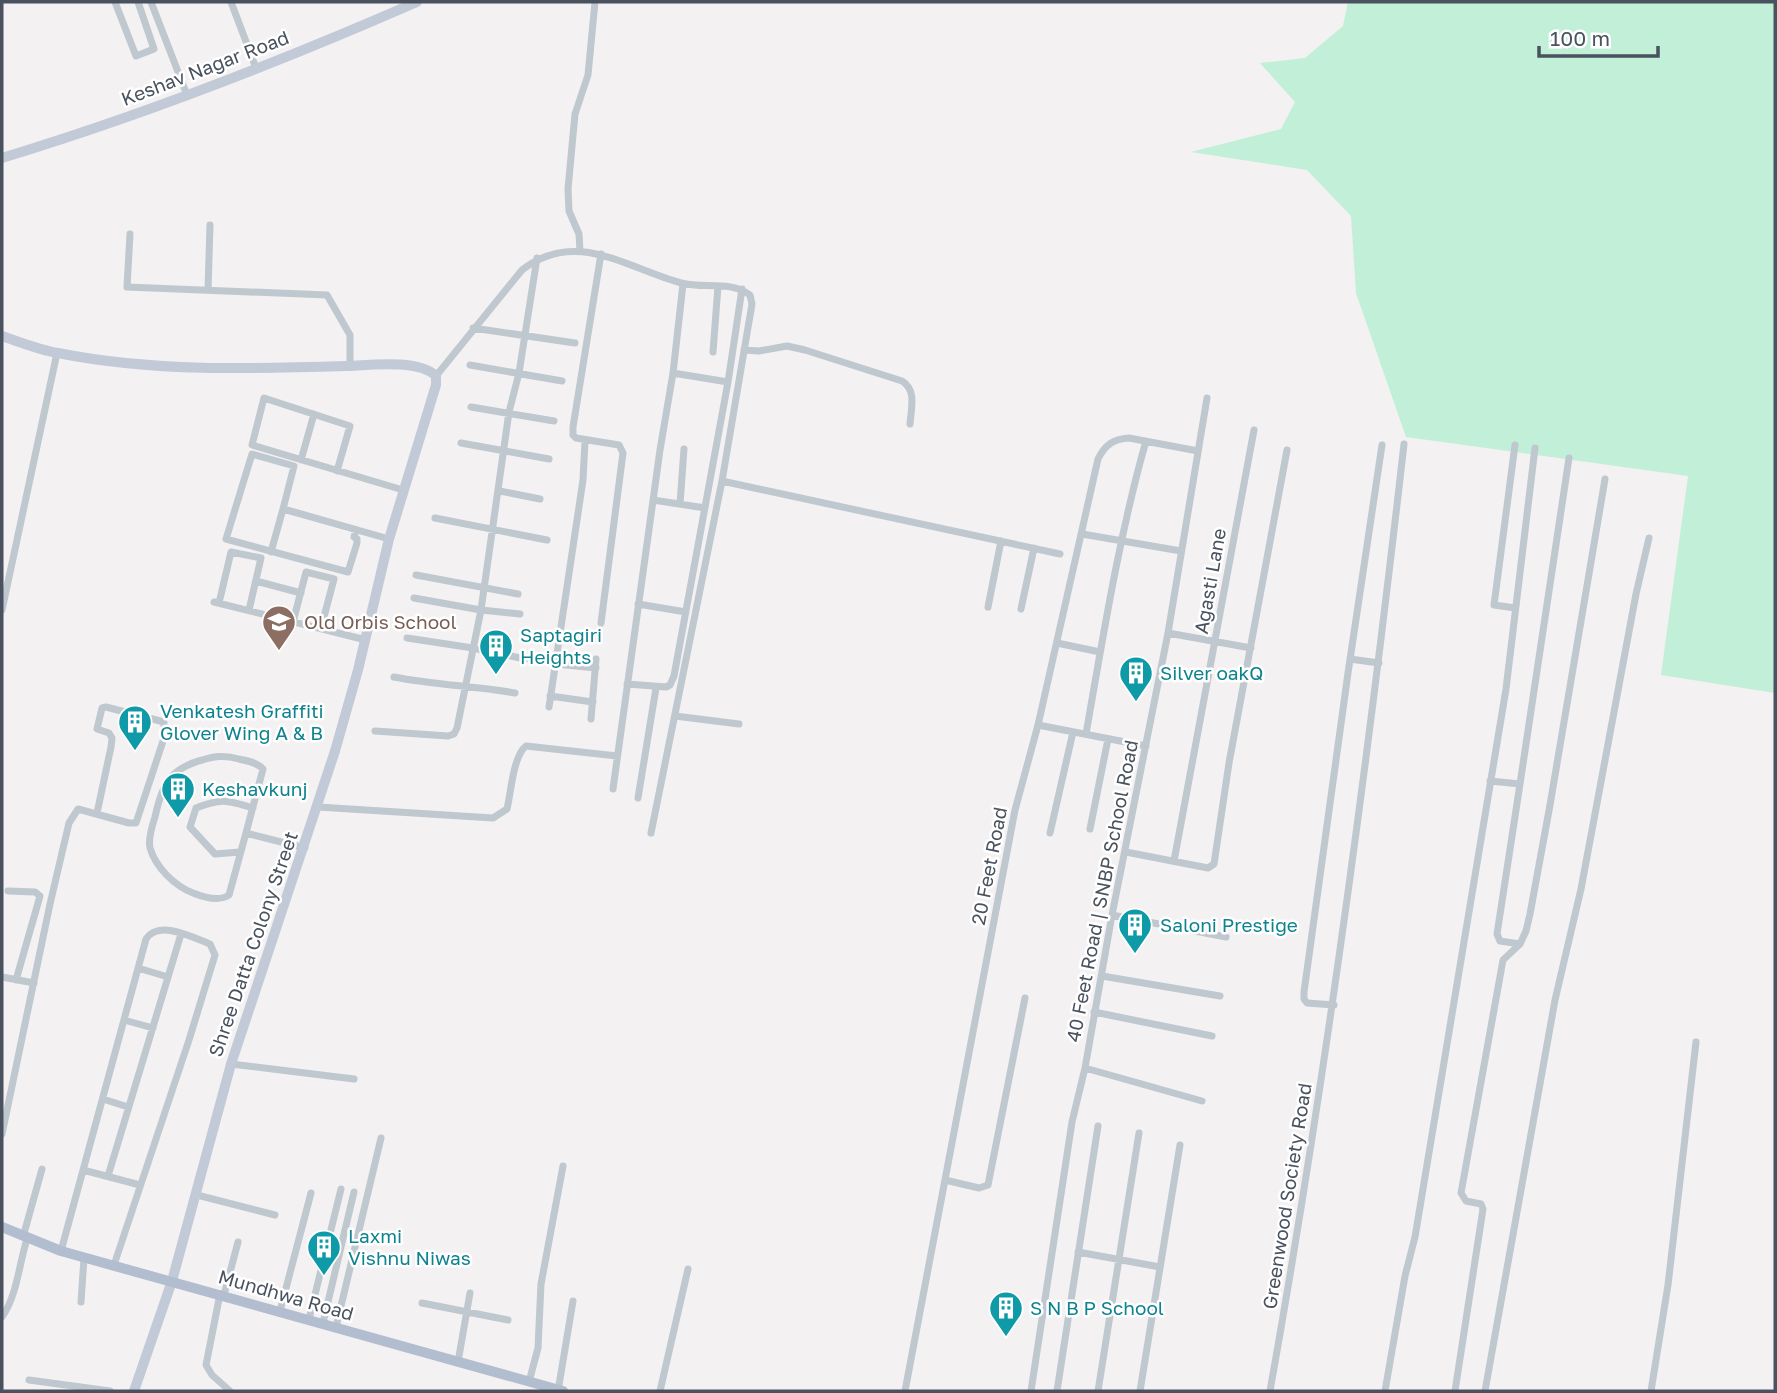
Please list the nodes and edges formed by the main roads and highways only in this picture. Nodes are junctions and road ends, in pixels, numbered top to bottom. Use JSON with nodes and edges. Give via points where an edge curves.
{"nodes":[{"id":1,"x":2,"y":1227,"type":"edge"},
{"id":2,"x":560,"y":1391,"type":"edge"}],
"edges":[{"from":1,"to":2,"type":"main road","name":"Mundhwa Road","via":[[84,1258]]}]}
